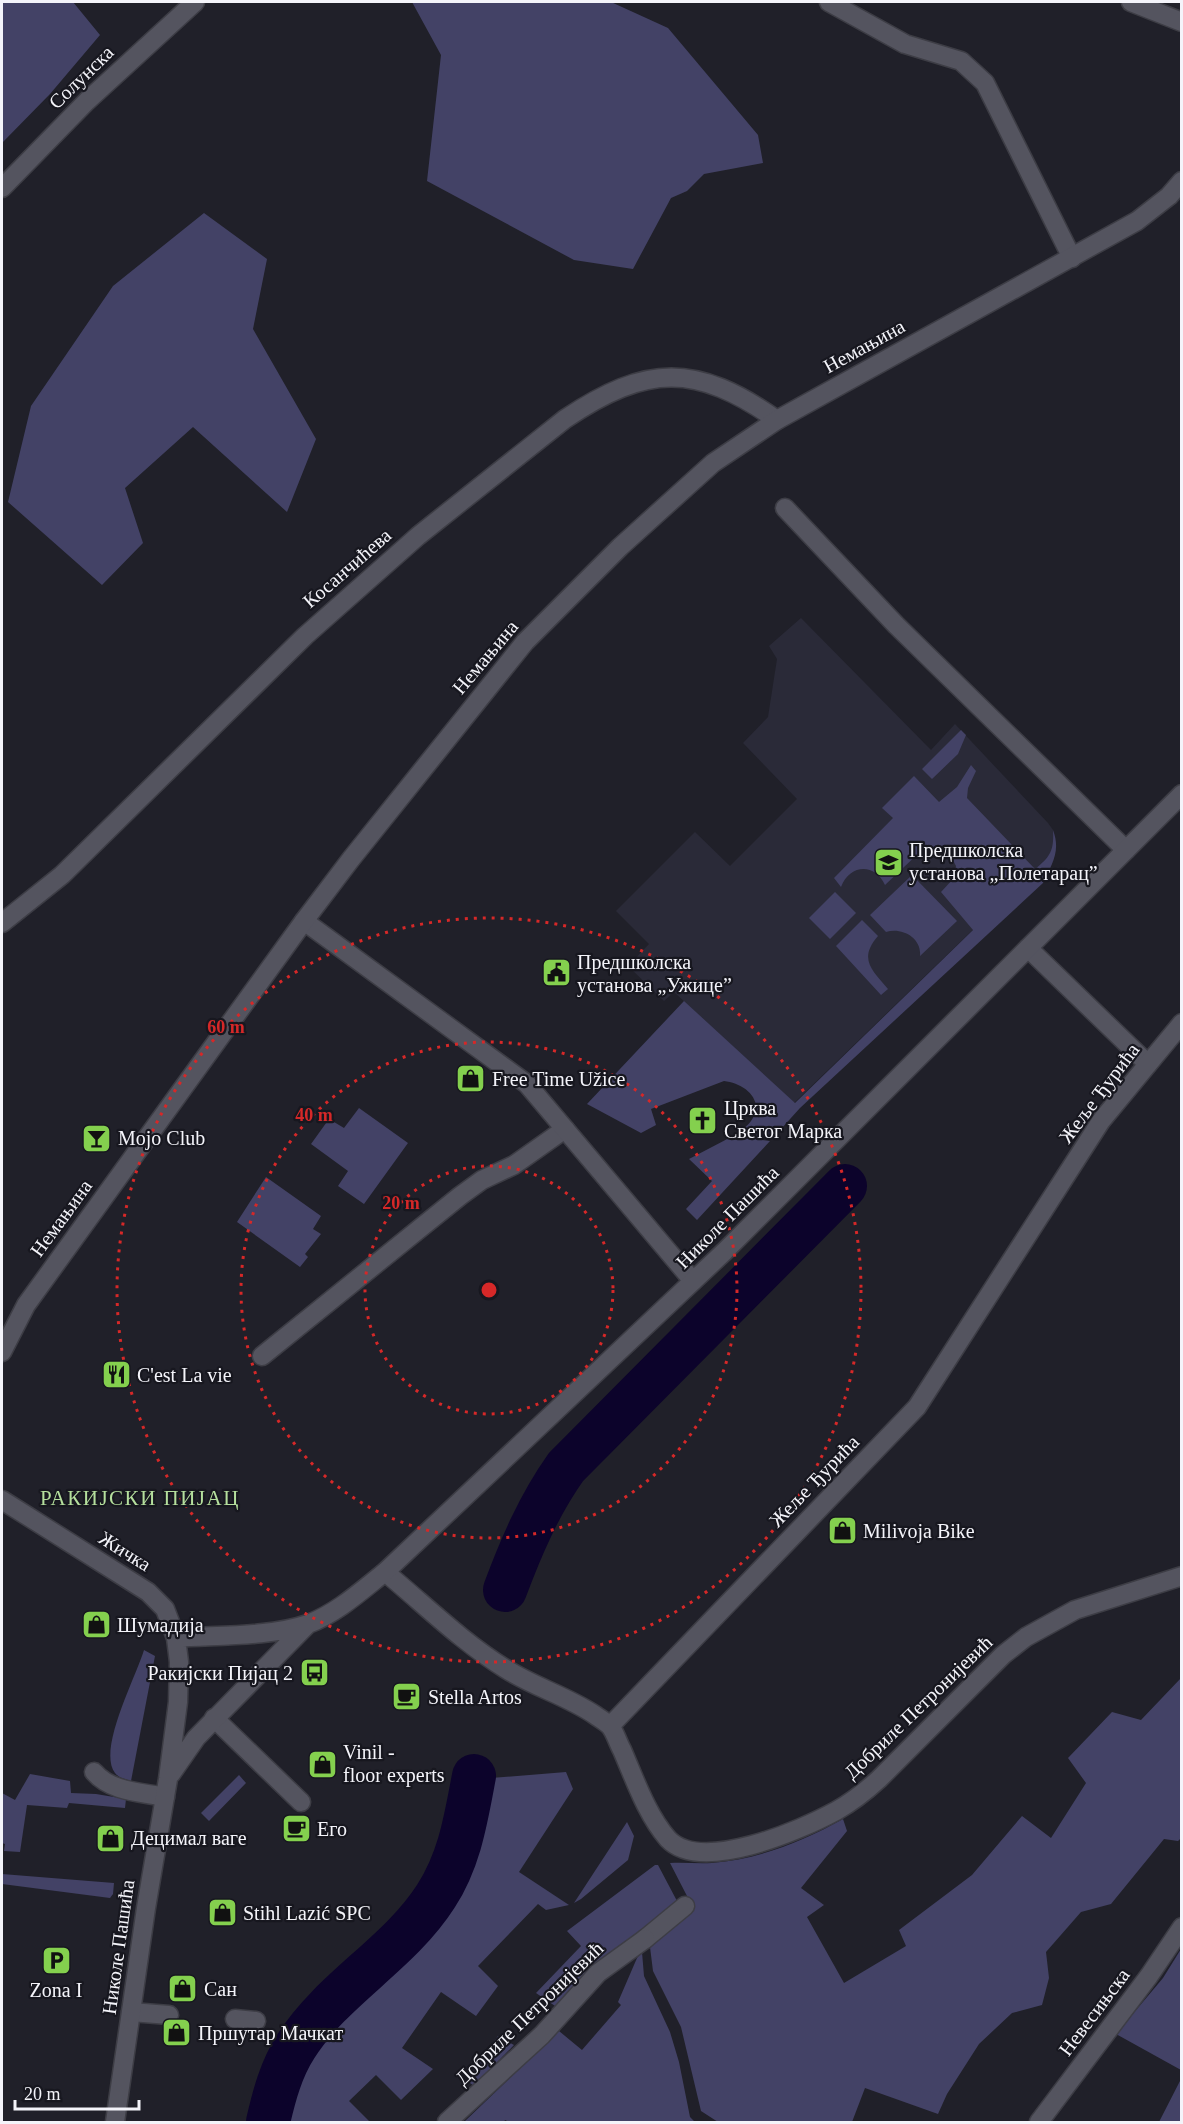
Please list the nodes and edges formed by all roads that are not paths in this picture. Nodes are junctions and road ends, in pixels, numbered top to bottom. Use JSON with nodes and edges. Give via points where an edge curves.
{"nodes":[{"id":1,"x":195,"y":2,"type":"edge"},
{"id":2,"x":830,"y":2,"type":"edge"},
{"id":3,"x":1131,"y":2,"type":"edge"},
{"id":4,"x":1182,"y":22,"type":"edge"},
{"id":5,"x":1182,"y":181,"type":"edge"},
{"id":6,"x":2,"y":188,"type":"edge"},
{"id":7,"x":1072,"y":258,"type":"junction"},
{"id":8,"x":777,"y":420,"type":"junction"},
{"id":9,"x":785,"y":508,"type":"dead end"},
{"id":10,"x":1182,"y":794,"type":"edge"},
{"id":11,"x":1126,"y":850,"type":"junction"},
{"id":12,"x":304,"y":921,"type":"junction"},
{"id":13,"x":2,"y":923,"type":"edge"},
{"id":14,"x":1028,"y":948,"type":"junction"},
{"id":15,"x":1182,"y":1023,"type":"edge"},
{"id":16,"x":1148,"y":1064,"type":"junction"},
{"id":17,"x":565,"y":1129,"type":"junction"},
{"id":18,"x":693,"y":1281,"type":"junction"},
{"id":19,"x":26,"y":1305,"type":"junction"},
{"id":20,"x":2,"y":1326,"type":"edge"},
{"id":21,"x":2,"y":1352,"type":"edge"},
{"id":22,"x":262,"y":1356,"type":"dead end"},
{"id":23,"x":2,"y":1500,"type":"edge"},
{"id":24,"x":385,"y":1572,"type":"junction"},
{"id":25,"x":1182,"y":1576,"type":"edge"},
{"id":26,"x":310,"y":1623,"type":"junction"},
{"id":27,"x":176,"y":1638,"type":"junction"},
{"id":28,"x":214,"y":1718,"type":"junction"},
{"id":29,"x":610,"y":1726,"type":"junction"},
{"id":30,"x":94,"y":1772,"type":"dead end"},
{"id":31,"x":166,"y":1788,"type":"junction"},
{"id":32,"x":301,"y":1802,"type":"dead end"},
{"id":33,"x":685,"y":1905,"type":"dead end"},
{"id":34,"x":1182,"y":1927,"type":"edge"},
{"id":35,"x":131,"y":2012,"type":"junction"},
{"id":36,"x":170,"y":2015,"type":"dead end"},
{"id":37,"x":235,"y":2019,"type":"dead end"},
{"id":38,"x":256,"y":2020,"type":"dead end"},
{"id":39,"x":115,"y":2122,"type":"edge"},
{"id":40,"x":447,"y":2122,"type":"edge"},
{"id":41,"x":1039,"y":2122,"type":"edge"}],
"edges":[{"from":1,"to":6,"type":"street","name":"Солунска","via":[[87,101]]},
{"from":2,"to":7,"type":"street","via":[[905,44],[961,61],[985,82]]},
{"from":3,"to":4,"type":"street"},
{"from":5,"to":7,"type":"street","name":"Немањина","via":[[1137,221]]},
{"from":7,"to":8,"type":"street","name":"Немањина"},
{"from":8,"to":12,"type":"street","name":"Немањина","via":[[713,463],[620,547],[525,642]]},
{"from":8,"to":13,"type":"street","name":"Косанчићева","via":[[719,386],[673,376],[655,378],[589,403],[365,582],[62,875]]},
{"from":9,"to":11,"type":"street","via":[[896,625]]},
{"from":10,"to":11,"type":"street","name":"Николе Пашића"},
{"from":11,"to":14,"type":"street","name":"Николе Пашића"},
{"from":12,"to":17,"type":"street","via":[[527,1084]]},
{"from":12,"to":19,"type":"street","name":"Немањина"},
{"from":14,"to":16,"type":"street"},
{"from":14,"to":18,"type":"street","name":"Николе Пашића"},
{"from":15,"to":16,"type":"street","name":"Жеље Ђурића"},
{"from":16,"to":29,"type":"street","name":"Жеље Ђурића","via":[[1101,1121],[917,1407]]},
{"from":17,"to":18,"type":"street"},
{"from":17,"to":22,"type":"street","via":[[460,1196]]},
{"from":18,"to":24,"type":"street","name":"Николе Пашића"},
{"from":19,"to":20,"type":"street"},
{"from":19,"to":21,"type":"street","name":"Немањина"},
{"from":23,"to":27,"type":"street","name":"Жичка","via":[[148,1592],[165,1609]]},
{"from":24,"to":26,"type":"street","name":"Николе Пашића","via":[[354,1598]]},
{"from":24,"to":29,"type":"street","via":[[496,1663],[575,1703]]},
{"from":25,"to":29,"type":"street","name":"Добриле Петронијевић","via":[[1075,1610],[1026,1637],[860,1796],[836,1811],[767,1841],[711,1853],[673,1844],[650,1811]]},
{"from":26,"to":27,"type":"street","name":"Николе Пашића","via":[[270,1632]]},
{"from":26,"to":28,"type":"street","name":"Николе Пашића"},
{"from":27,"to":31,"type":"street","name":"Николе Пашића","via":[[178,1702]]},
{"from":28,"to":31,"type":"street","name":"Николе Пашића","via":[[196,1738]]},
{"from":28,"to":32,"type":"street"},
{"from":30,"to":31,"type":"street","via":[[110,1785]]},
{"from":31,"to":35,"type":"street","name":"Николе Пашића"},
{"from":33,"to":40,"type":"street","name":"Добриле Петронијевић","via":[[598,1973],[542,2035]]},
{"from":34,"to":41,"type":"street","name":"Невесињска"},
{"from":35,"to":36,"type":"street"},
{"from":35,"to":39,"type":"street","name":"Николе Пашића"},
{"from":37,"to":38,"type":"street"}]}
